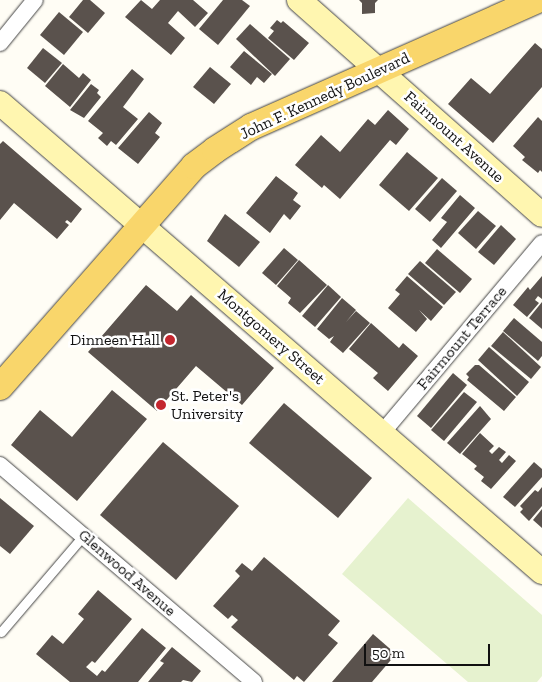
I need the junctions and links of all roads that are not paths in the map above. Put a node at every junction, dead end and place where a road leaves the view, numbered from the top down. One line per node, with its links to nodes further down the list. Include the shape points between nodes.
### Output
1 (35, 0): 4 (street)
2 (299, 0): 5 (main road, Fairmount Avenue)
3 (537, 0): 5 (main road, John F. Kennedy Boulevard)
4 (0, 43)
5 (380, 71): 7 (main road, Fairmount Avenue); 8 (main road, John F. Kennedy Boulevard, via 251,127 215,150 194,166)
6 (0, 103): 8 (main road, Montgomery Street)
7 (541, 212)
8 (142, 225): 10 (main road, John F. Kennedy Boulevard); 11 (main road, Montgomery Street)
9 (542, 243): 11 (street, Fairmount Terrace)
10 (0, 387)
11 (382, 433): 14 (main road, Montgomery Street)
12 (0, 465): 13 (street, Glenwood Avenue)
13 (83, 536): 15 (lane); 16 (street, Glenwood Avenue)
14 (542, 572)
15 (1, 632)
16 (254, 682)

